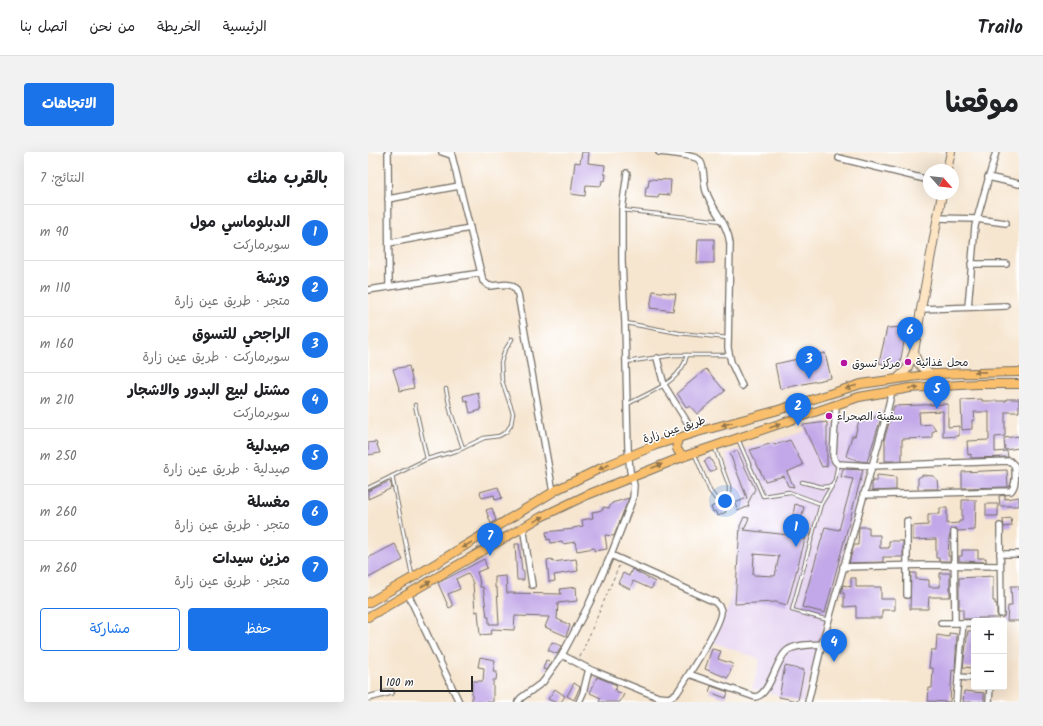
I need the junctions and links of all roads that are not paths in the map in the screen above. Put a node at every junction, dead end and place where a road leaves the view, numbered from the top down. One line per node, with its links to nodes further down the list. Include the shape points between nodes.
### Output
1 (388, 152): 14 (street)
2 (442, 152): 6 (street)
3 (658, 152): 19 (street, via 694,157 700,161 711,204)
4 (951, 152): 8 (main road)
5 (996, 152): 10 (street)
6 (451, 153): 13 (street)
7 (839, 158): 11 (street)
8 (948, 164)
9 (627, 173): 16 (street)
10 (988, 177): 12 (street); 18 (street)
11 (923, 179)
12 (1019, 184)
13 (459, 186): 14 (street); 21 (street)
14 (388, 199): 22 (street)
15 (941, 200): 17 (main road)
16 (622, 210): 19 (lane); 31 (street)
17 (938, 218): 18 (street); 30 (main road)
18 (976, 218): 20 (street); 23 (street)
19 (722, 221): 32 (street, via 730,244)
20 (1006, 223)
21 (470, 228): 22 (street); 25 (street)
22 (388, 243): 26 (street)
23 (971, 264): 24 (street); 29 (street)
24 (1006, 264)
25 (481, 273): 26 (street); 66 (street, via 487,285 511,284 517,290)
26 (389, 287): 27 (street)
27 (368, 290)
28 (1006, 306): 29 (street)
29 (968, 307): 30 (street)
30 (921, 309): 34 (main road)
31 (625, 323): 32 (lane, via 679,333); 38 (street)
32 (728, 338): 36 (street)
33 (512, 339): 54 (lane, via 504,352 500,369 513,413 511,425 499,436 479,439)
34 (914, 352): 40 (main road, via 920,366); 41 (main road, via 907,369)
35 (688, 355): 36 (lane); 37 (lane); 43 (lane, via 680,373)
36 (729, 355): 44 (street)
37 (657, 358): 38 (lane); 43 (street)
38 (626, 362): 47 (street)
39 (1019, 372): 40 (main road, طريق عين زارة, one-way to 40)
40 (933, 374): 41 (main road, طريق عين زارة)
41 (898, 378): 50 (main road, طريق عين زارة, one-way to 50, via 861,384)
42 (1019, 384): 46 (main road, one-way to 42, via 977,384)
43 (664, 385): 47 (lane); 50 (street)
44 (742, 386)
45 (446, 389): 54 (lane)
46 (892, 391): 49 (main road); 60 (street)
47 (627, 404): 56 (street)
48 (415, 405): 58 (lane)
49 (836, 406): 52 (main road, one-way to 49); 59 (street, via 833,456)
50 (694, 434): 51 (main road, طريق عين زارة)
51 (679, 438): 56 (main road, طريق عين زارة); 57 (main road, via 677,449)
52 (738, 438): 53 (main road); 68 (lane, via 763,496 789,492)
53 (714, 446): 55 (main road); 55 (lane, via 729,486 729,494 724,499 716,499 711,493)
54 (463, 448): 58 (lane)
55 (694, 453): 57 (main road)
56 (628, 456): 62 (street); 66 (main road, طريق عين زارة, one-way to 66)
57 (685, 456): 62 (main road, one-way to 57)
58 (427, 459): 61 (lane)
59 (838, 464): 60 (street); 64 (lane)
60 (872, 466): 67 (street); 67 (street, via 1010,461 1015,466 1015,482 1011,491)
61 (392, 476): 65 (lane); 80 (lane)
62 (631, 476): 70 (main road, one-way to 62); 75 (street, via 633,498)
63 (802, 482): 64 (lane, via 822,487)
64 (832, 486): 68 (lane)
65 (368, 488)
66 (553, 492): 80 (main road, طريق عين زارة, one-way to 80)
67 (863, 495): 79 (street)
68 (820, 504): 87 (lane, via 792,610)
69 (907, 521): 76 (street)
70 (524, 526): 81 (street); 82 (main road, one-way to 70)
71 (1000, 526): 73 (street)
72 (954, 532): 77 (street)
73 (1000, 554): 74 (street); 78 (street)
74 (1019, 554)
75 (611, 555): 93 (street); 95 (street, via 715,602 720,607 720,617 713,634)
76 (907, 566): 77 (street); 79 (street); 83 (street)
77 (954, 566): 78 (street); 89 (street)
78 (1000, 566): 85 (street)
79 (843, 567): 87 (street)
80 (412, 578): 84 (main road, طريق عين زارة)
81 (532, 585)
82 (408, 594): 86 (main road); 102 (street)
83 (907, 595)
84 (368, 603)
85 (1001, 614)
86 (368, 617)
87 (829, 620): 92 (street)
88 (941, 623): 89 (street)
89 (955, 623): 90 (street)
90 (963, 623): 91 (street); 96 (street)
91 (971, 623)
92 (822, 644): 95 (street, via 789,650 764,692 758,697); 105 (street)
93 (562, 655): 94 (street); 103 (street, via 543,682)
94 (589, 669): 101 (street); 104 (street)
95 (689, 674): 101 (street, via 674,696)
96 (958, 677): 97 (street); 106 (street)
97 (971, 678)
98 (990, 690): 107 (street)
99 (391, 692): 100 (street)
100 (368, 698)
101 (657, 700)
102 (459, 702)
103 (518, 702)
104 (579, 702)
105 (808, 702)
106 (956, 702)
107 (989, 702)

